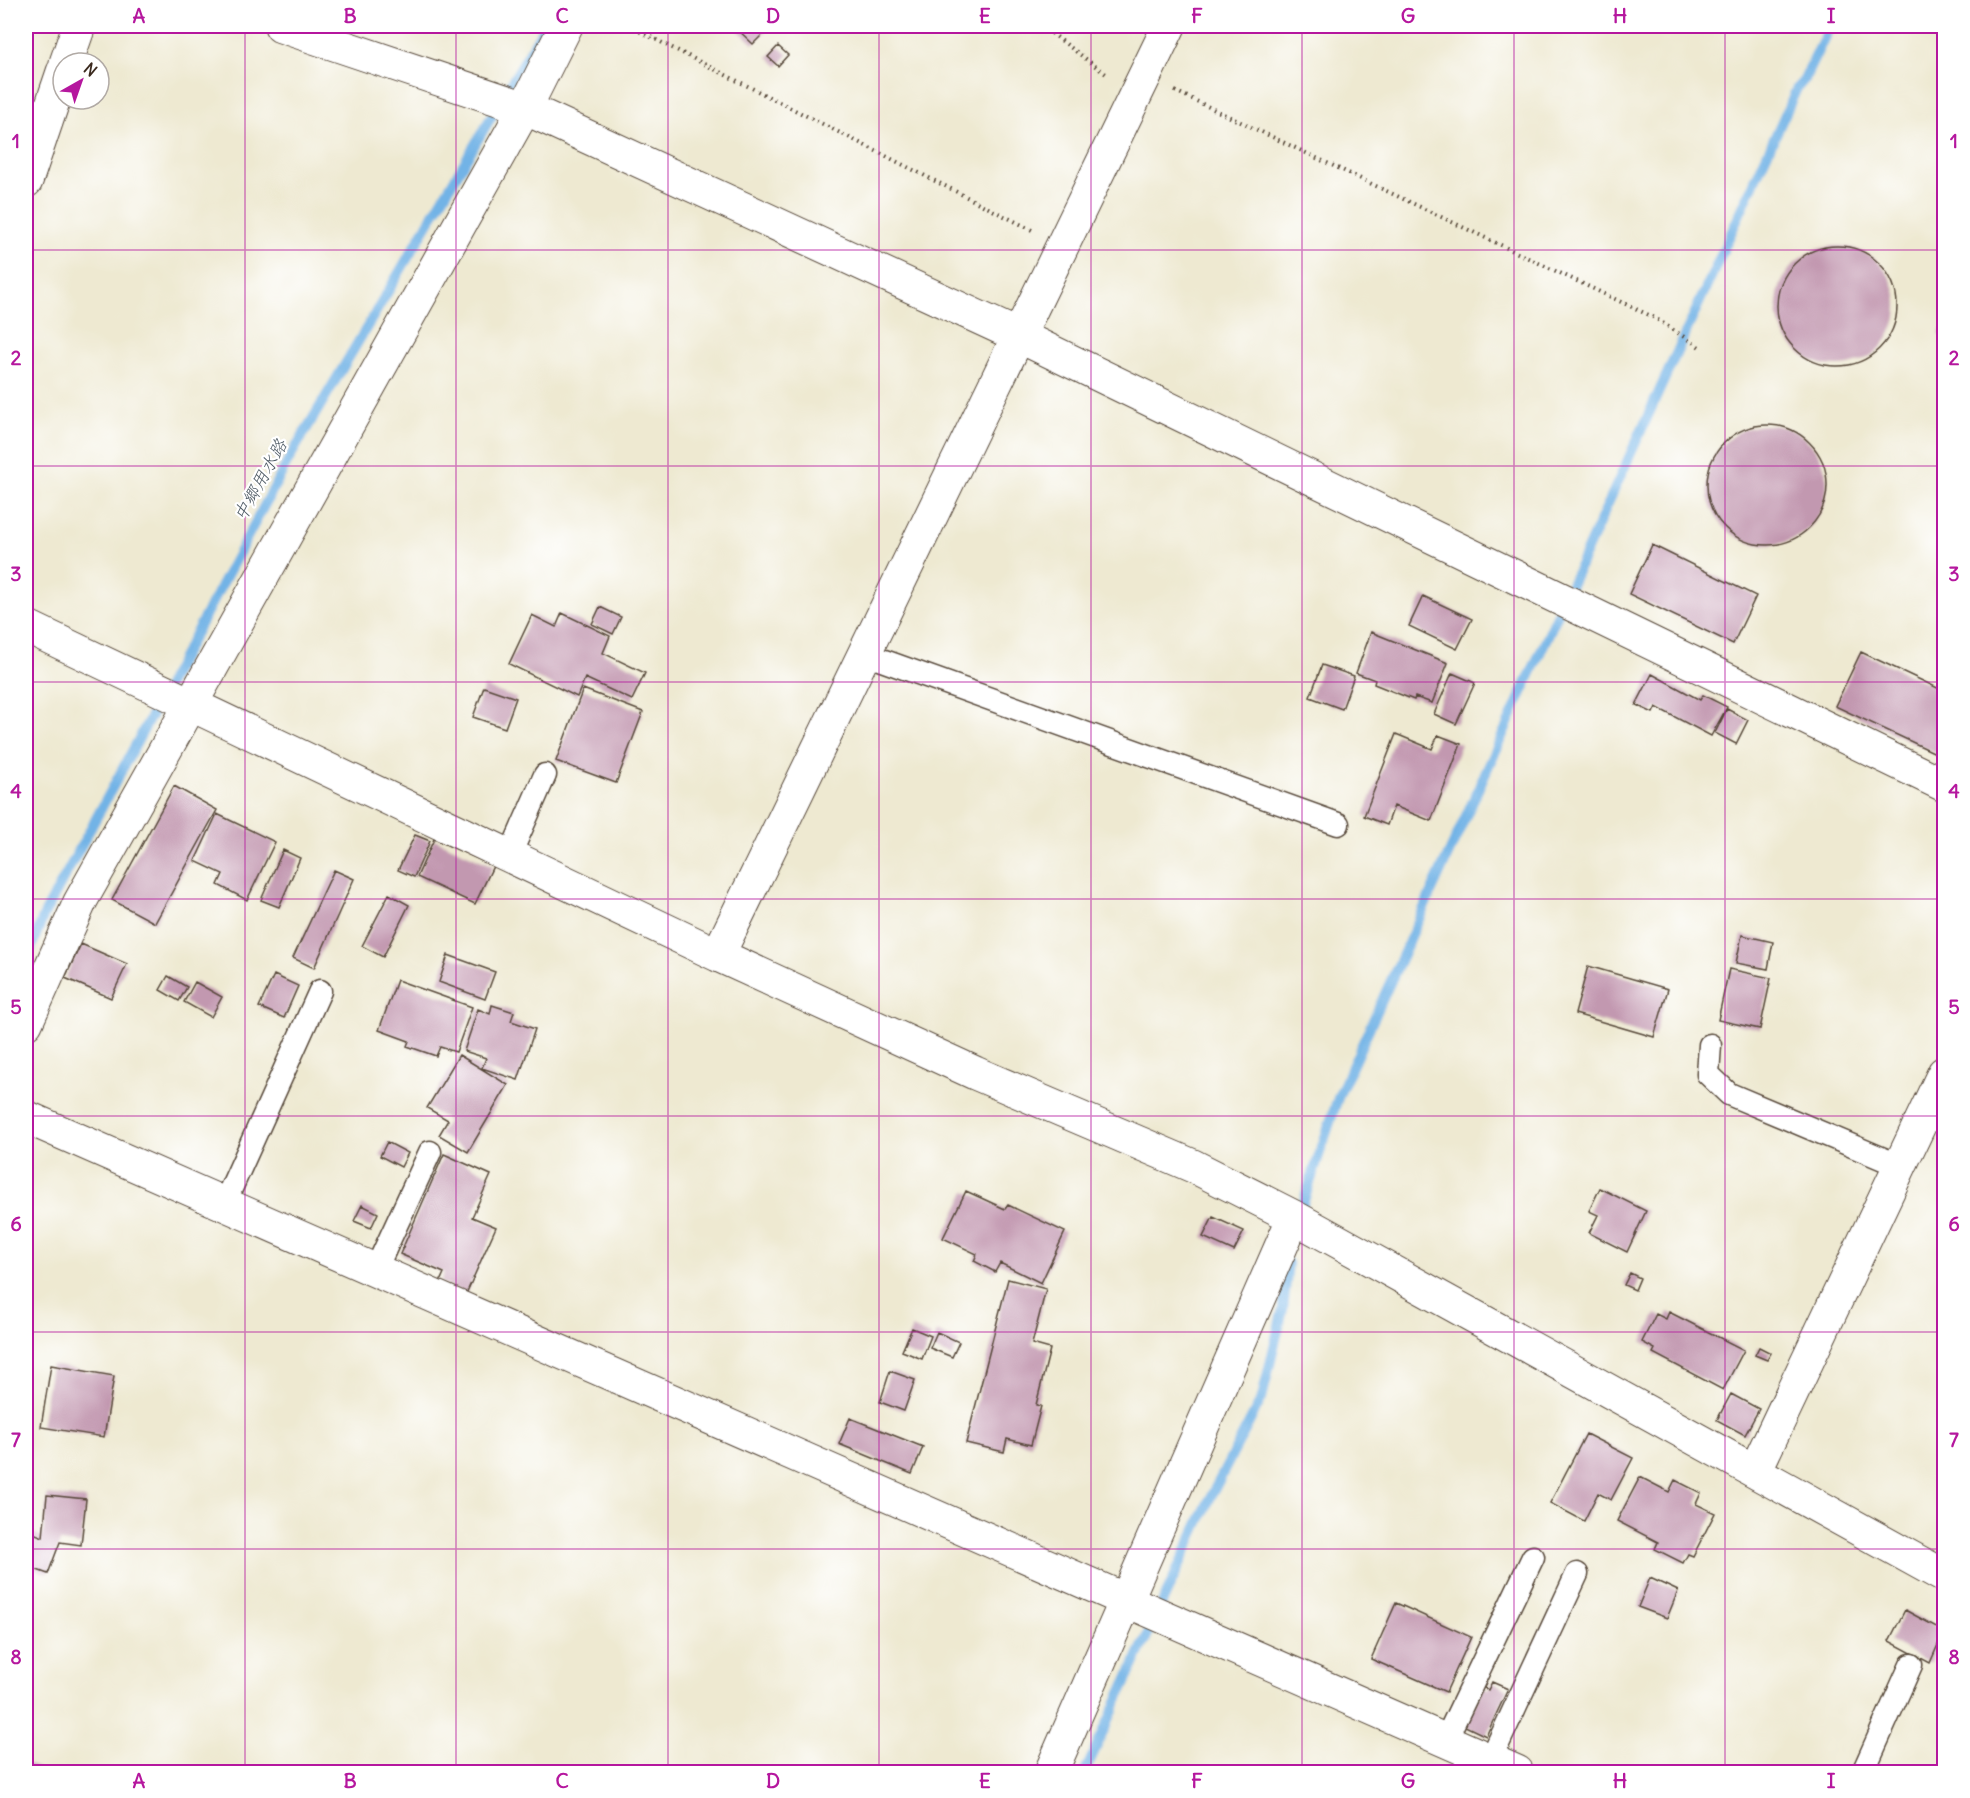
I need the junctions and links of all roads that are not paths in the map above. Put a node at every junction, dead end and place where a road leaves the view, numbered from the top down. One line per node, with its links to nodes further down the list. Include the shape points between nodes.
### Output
1 (79, 26): 5 (street)
2 (281, 26): 7 (street)
3 (566, 26): 7 (street)
4 (1169, 26): 9 (street)
5 (70, 51)
6 (51, 107): 8 (street)
7 (525, 108): 9 (street); 12 (street)
8 (26, 181)
9 (1018, 336): 11 (street); 14 (street)
10 (26, 626): 12 (street)
11 (865, 654): 15 (lane); 17 (street)
12 (189, 705): 16 (street); 19 (street, via 80,902)
13 (545, 775): 16 (lane)
14 (1944, 785)
15 (1338, 824)
16 (509, 857): 17 (street)
17 (718, 955): 26 (street, via 975,1073 1193,1166)
18 (320, 991): 25 (lane)
19 (26, 1023)
20 (1710, 1045): 24 (lane, via 1708,1074 1729,1094)
21 (1944, 1073): 24 (street)
22 (26, 1117): 25 (street)
23 (430, 1152): 27 (lane)
24 (1900, 1166): 28 (street)
25 (224, 1204): 27 (street)
26 (1294, 1217): 28 (street); 32 (street)
27 (375, 1271): 32 (street)
28 (1755, 1471): 31 (street)
29 (1533, 1557): 34 (lane)
30 (1577, 1574): 35 (lane)
31 (1944, 1576)
32 (1128, 1602): 34 (street); 36 (street)
33 (1911, 1665): 37 (lane)
34 (1445, 1741): 35 (street)
35 (1503, 1767)
36 (1051, 1773)
37 (1863, 1773)

